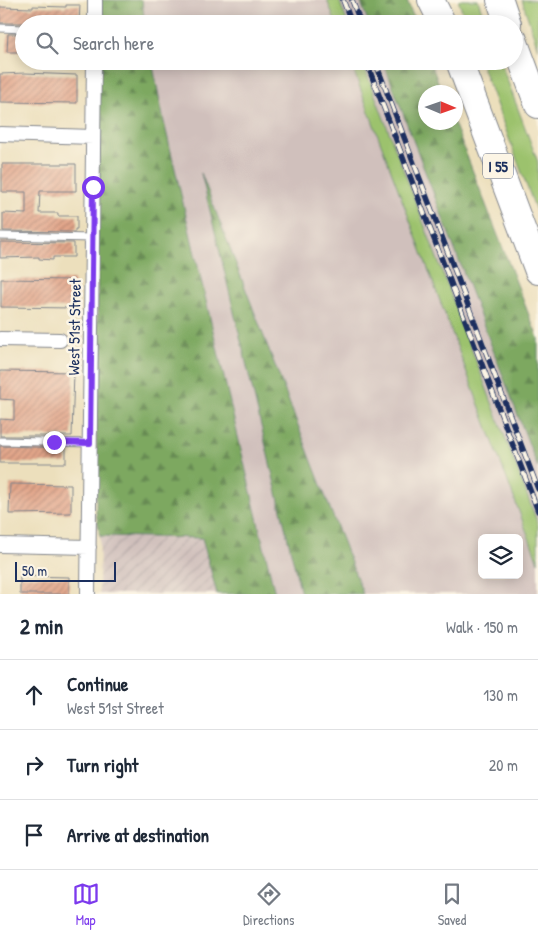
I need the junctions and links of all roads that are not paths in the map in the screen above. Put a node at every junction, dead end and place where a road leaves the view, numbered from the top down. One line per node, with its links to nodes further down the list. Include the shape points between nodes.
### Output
1 (95, 0): 5 (street)
2 (431, 0): 6 (highway)
3 (438, 0): 7 (highway)
4 (500, 0): 8 (highway)
5 (95, 15)
6 (439, 15)
7 (442, 15)
8 (505, 15)
9 (0, 28): 10 (lane)
10 (15, 28)
11 (523, 64): 14 (highway)
12 (94, 70): 16 (street, West 51st Street)
13 (462, 70): 19 (highway, I 55)
14 (538, 105)
15 (0, 134): 16 (street)
16 (93, 137): 18 (street, West 51st Street)
17 (0, 236): 18 (lane)
18 (92, 238): 23 (street, West 51st Street)
19 (538, 271)
20 (0, 339): 21 (street)
21 (60, 340)
22 (0, 441): 23 (lane)
23 (90, 443): 25 (street, West 51st Street)
24 (0, 545): 25 (street)
25 (89, 547): 26 (street, West 51st Street)
26 (88, 594)

